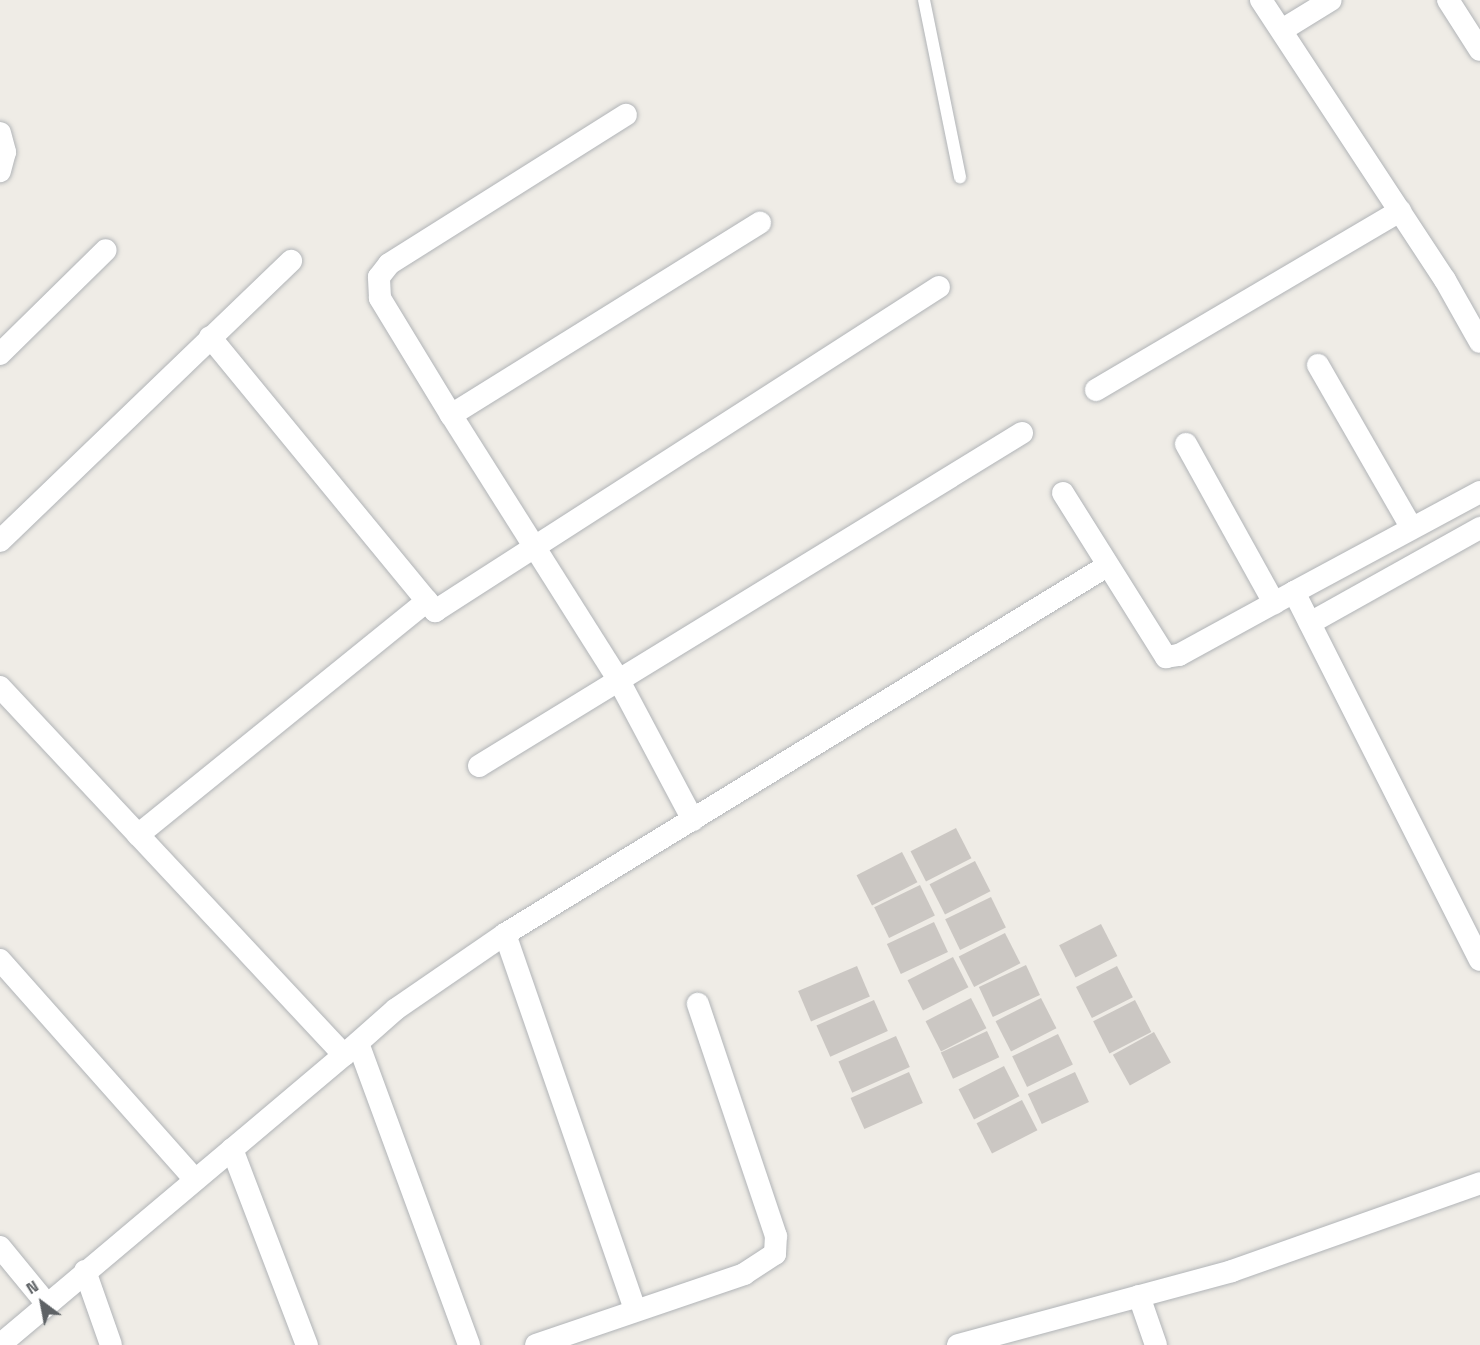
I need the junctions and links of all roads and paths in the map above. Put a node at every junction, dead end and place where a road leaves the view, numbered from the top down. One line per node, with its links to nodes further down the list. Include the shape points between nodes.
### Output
1 (924, 0): 10 (lane)
2 (1261, 0): 5 (street)
3 (1331, 0): 5 (street)
4 (1448, 0): 6 (street)
5 (1282, 30): 11 (street)
6 (1480, 50)
7 (626, 115): 21 (street, via 389,264 379,276 380,298)
8 (0, 134): 9 (street, via 5,152)
9 (0, 171)
10 (960, 177)
11 (1400, 211): 17 (street); 20 (street)
12 (760, 223): 21 (street)
13 (106, 250): 18 (street)
14 (291, 261): 16 (street)
15 (939, 287): 29 (street)
16 (210, 337): 28 (street); 32 (street)
17 (1480, 342)
18 (0, 354)
19 (1318, 365): 26 (street)
20 (1096, 390)
21 (451, 415): 29 (street)
22 (1022, 433): 35 (street)
23 (1186, 444): 33 (street)
24 (1480, 492): 26 (street)
25 (1063, 493): 30 (street)
26 (1411, 527): 31 (street)
27 (1480, 528): 34 (street)
28 (0, 541)
29 (536, 546): 32 (street, via 435,611); 35 (street)
30 (1107, 566): 33 (street, via 1166,657 1179,655); 38 (street)
31 (1294, 592): 33 (street); 34 (street)
32 (428, 601): 39 (street)
33 (1274, 603)
34 (1310, 623): 42 (street)
35 (618, 679): 37 (street); 38 (street)
36 (0, 687): 39 (street)
37 (479, 766)
38 (693, 820): 40 (street)
39 (138, 835): 44 (street)
40 (505, 934): 44 (street, via 396,1009); 52 (street)
41 (0, 960): 46 (street)
42 (1480, 960)
43 (698, 1004): 52 (street, via 776,1236 775,1254 744,1275)
44 (351, 1049): 45 (street); 56 (street)
45 (232, 1149): 46 (street); 55 (street)
46 (195, 1180): 49 (street)
47 (1480, 1183): 50 (street, via 1232,1271)
48 (0, 1247): 51 (street)
49 (85, 1271): 51 (street); 54 (street)
50 (1139, 1296): 58 (street); 59 (street)
51 (46, 1303): 53 (street)
52 (635, 1310): 57 (street)
53 (0, 1345)
54 (111, 1345)
55 (307, 1345)
56 (469, 1345)
57 (536, 1345)
58 (961, 1345)
59 (1156, 1345)

